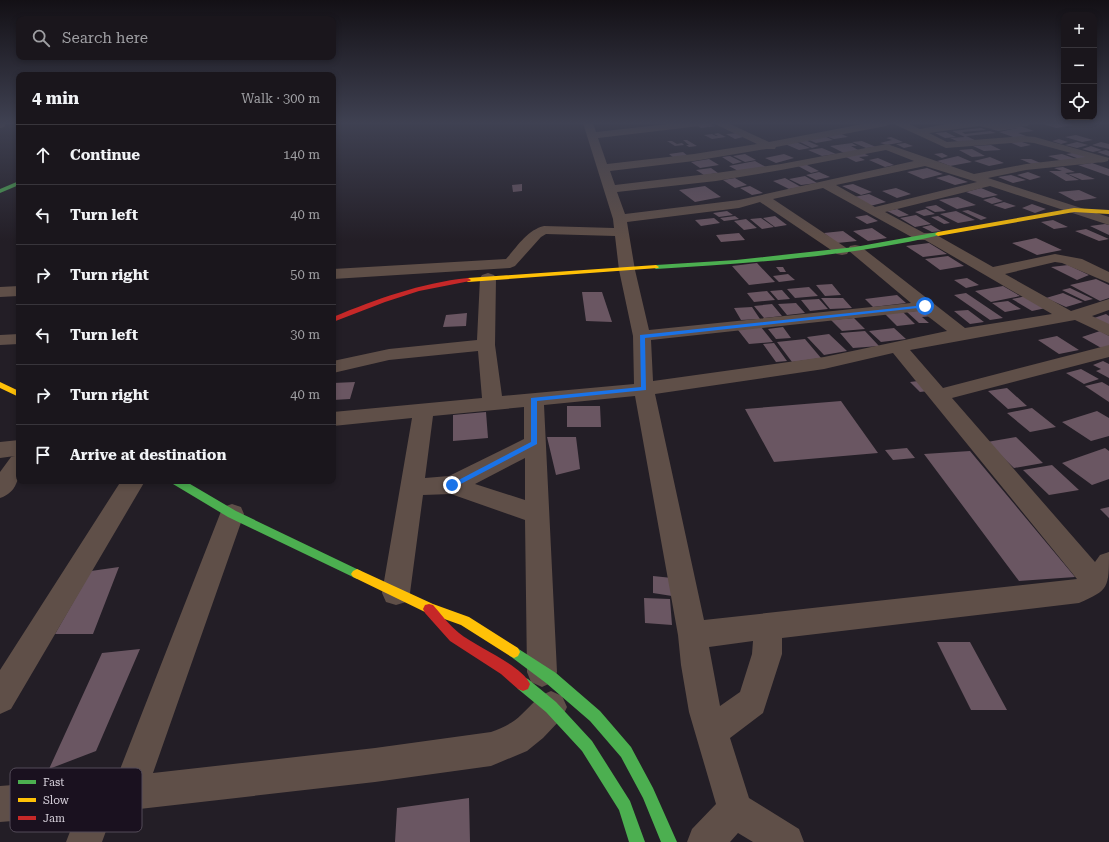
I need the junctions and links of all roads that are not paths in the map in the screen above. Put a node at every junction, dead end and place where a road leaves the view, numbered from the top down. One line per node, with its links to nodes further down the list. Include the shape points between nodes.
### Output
1 (601, 162): 9 (street)
2 (654, 162): 9 (street)
3 (678, 162): 12 (street)
4 (802, 162): 10 (street)
5 (813, 162): 13 (street)
6 (925, 162): 13 (street)
7 (926, 162): 11 (street)
8 (1087, 162): 11 (street, via 1026,167)
9 (603, 168): 18 (street)
10 (716, 177): 12 (street); 17 (street)
11 (972, 178): 14 (street)
12 (703, 179): 18 (street)
13 (848, 179): 16 (street)
14 (990, 183): 22 (street); 23 (street)
15 (16, 184): 19 (street)
16 (824, 184): 21 (street); 23 (street)
17 (729, 185)
18 (610, 189): 26 (street)
19 (0, 191)
20 (741, 193): 21 (street)
21 (758, 200): 26 (street); 28 (street)
22 (1074, 210): 24 (street); 25 (street); 27 (street)
23 (873, 211): 27 (street)
24 (1109, 212)
25 (1109, 221)
26 (621, 226): 29 (street); 32 (street, via 544,230 536,234 510,263)
27 (925, 237): 28 (street); 30 (street)
28 (848, 250): 29 (street); 37 (street)
29 (627, 270): 33 (street); 42 (street)
30 (991, 272): 31 (street, via 1064,258); 38 (street)
31 (1105, 273)
32 (336, 274)
33 (488, 278): 39 (street, via 452,281 407,292); 45 (street)
34 (16, 291): 35 (street)
35 (0, 292)
36 (1109, 304): 38 (street)
37 (925, 306): 41 (street); 42 (street)
38 (1072, 315): 40 (street); 41 (street)
39 (336, 319)
40 (1109, 331)
41 (961, 334): 46 (street)
42 (642, 336): 50 (street)
43 (16, 339): 44 (street)
44 (0, 340)
45 (486, 345): 48 (street, via 413,351); 54 (street)
46 (898, 347): 50 (street, via 824,363); 52 (street)
47 (1109, 351): 52 (street)
48 (336, 365)
49 (0, 385): 51 (street)
50 (644, 389): 53 (street); 72 (street)
51 (16, 393)
52 (938, 395): 68 (street)
53 (534, 400): 54 (street); 57 (street)
54 (494, 404): 55 (street)
55 (424, 410): 56 (street); 64 (street)
56 (336, 419)
57 (535, 443): 63 (street); 67 (street)
58 (16, 448): 59 (street)
59 (0, 450)
60 (16, 468): 65 (street)
61 (131, 484): 74 (street)
62 (182, 484): 66 (street)
63 (452, 485): 64 (street); 67 (street)
64 (413, 487): 69 (street)
65 (0, 489)
66 (232, 514): 69 (street); 77 (street)
67 (537, 514): 73 (street)
68 (1102, 573): 71 (street, via 1079,591)
69 (396, 593): 70 (street)
70 (428, 608): 73 (street, via 465,621); 75 (street, via 454,637 506,670)
71 (768, 627): 72 (street); 76 (street, via 767,654 752,702)
72 (693, 635): 76 (street, via 696,665)
73 (542, 672): 85 (street, via 595,716 626,752 648,793)
74 (0, 698)
75 (551, 707): 78 (street, via 532,727 515,739 491,749); 84 (street, via 588,746 625,806)
76 (711, 732): 81 (street)
77 (126, 768)
78 (142, 792)
79 (10, 803): 80 (street)
80 (0, 804)
81 (735, 810): 86 (street); 87 (street)
82 (91, 832): 83 (street)
83 (84, 842)
84 (637, 842)
85 (669, 842)
86 (705, 842)
87 (786, 842)

